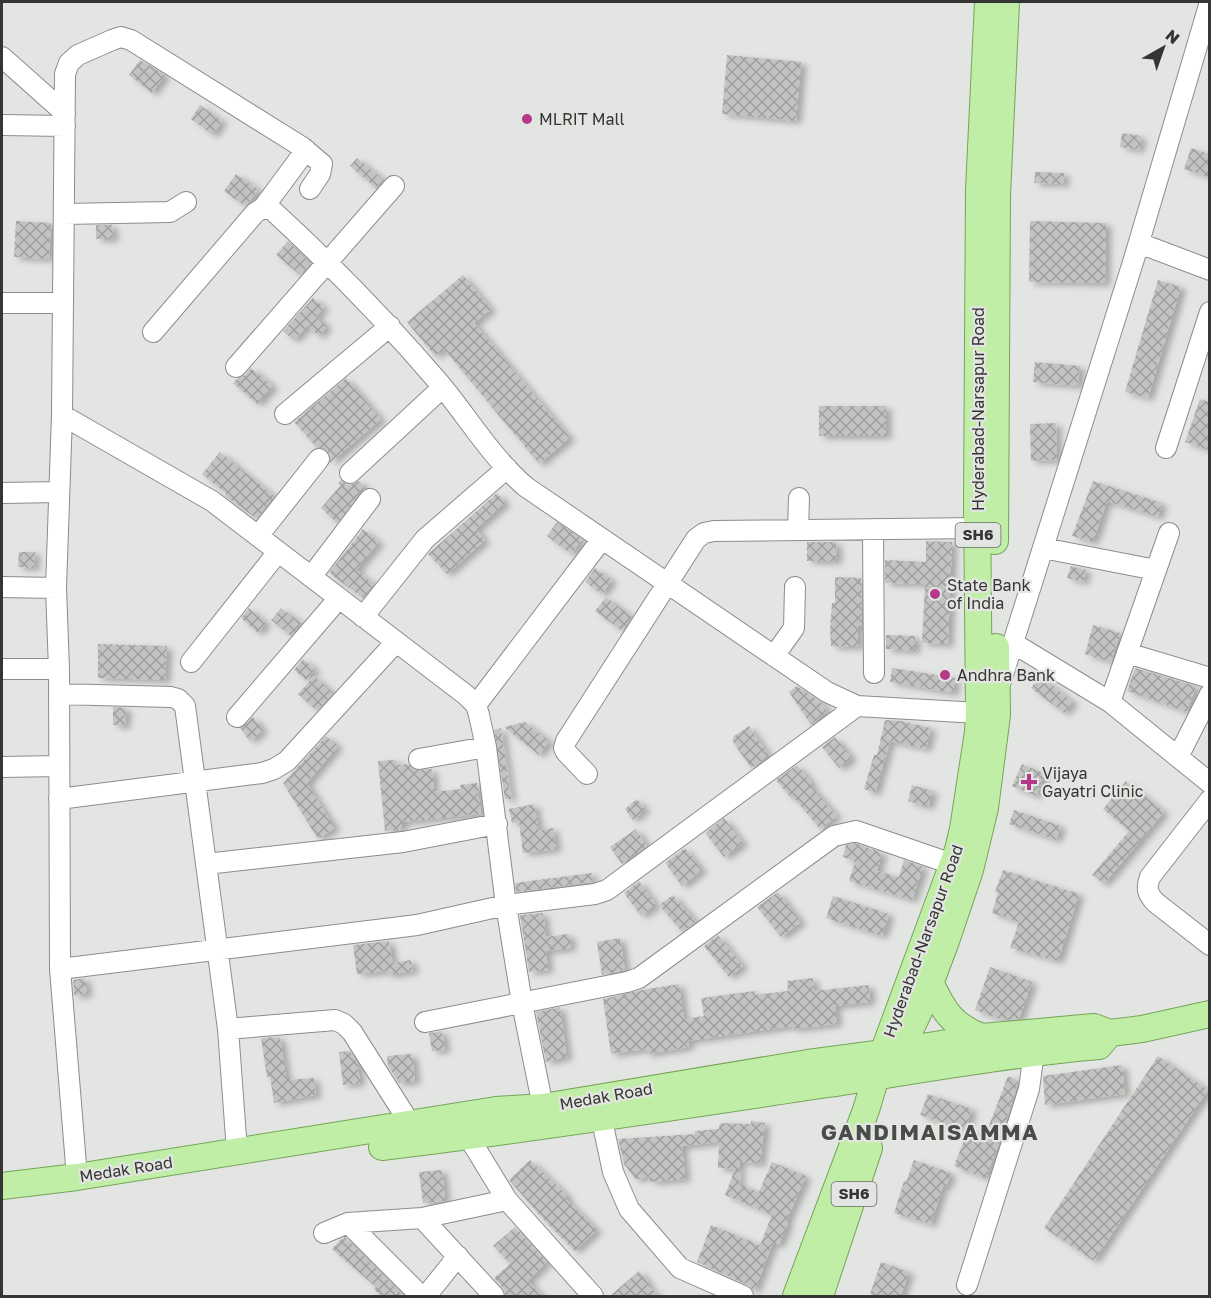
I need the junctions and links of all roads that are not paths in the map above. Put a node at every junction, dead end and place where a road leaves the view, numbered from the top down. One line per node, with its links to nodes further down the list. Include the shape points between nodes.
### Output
1 (988, 2): 33 (main road, Hyderabad-Narsapur Road / SH6, via 979,190)
2 (1006, 2): 58 (main road, Hyderabad-Narsapur Road / SH6, via 997,190)
3 (1209, 2): 13 (street)
4 (2, 57): 5 (street)
5 (65, 119): 6 (street); 7 (street, via 65,74 69,63 122,37); 12 (street)
6 (2, 125)
7 (306, 150): 9 (street, via 322,164); 11 (street)
8 (394, 186): 14 (street)
9 (310, 189)
10 (186, 202): 12 (street, via 170,212)
11 (264, 208): 14 (street, via 272,210); 20 (street, via 255,213)
12 (64, 214): 17 (street)
13 (1139, 243): 15 (street); 39 (street)
14 (328, 263): 19 (street); 21 (street)
15 (1209, 270)
16 (2, 303): 17 (street)
17 (63, 303): 24 (street)
18 (1209, 312): 25 (street)
19 (390, 326): 22 (street); 23 (street)
20 (153, 332)
21 (236, 367)
22 (442, 388): 27 (street); 28 (street)
23 (285, 414)
24 (62, 415): 29 (street); 37 (street, via 200,493)
25 (1166, 448)
26 (319, 459): 37 (street)
27 (507, 468): 38 (street, via 526,488); 48 (street, via 425,539)
28 (350, 473)
29 (59, 492): 30 (street); 46 (street)
30 (2, 493)
31 (799, 498): 35 (street)
32 (370, 499): 42 (street)
33 (978, 528): 34 (street); 64 (main road, Hyderabad-Narsapur Road / SH6)
34 (873, 529): 35 (street); 56 (street)
35 (798, 530): 43 (street, via 704,533)
36 (1169, 533): 41 (street)
37 (258, 536): 40 (street)
38 (602, 539): 43 (street); 62 (street)
39 (1043, 548): 41 (street); 50 (street)
40 (278, 552): 42 (street); 53 (street)
41 (1156, 570): 51 (street)
42 (311, 577): 47 (street)
43 (668, 583): 52 (street); 71 (street, via 566,741 566,752)
44 (2, 587): 46 (street)
45 (795, 587): 52 (street, via 794,628)
46 (56, 588): 55 (street)
47 (339, 598): 48 (street); 65 (street)
48 (363, 616): 49 (street)
49 (396, 642): 62 (street); 72 (street, via 287,761 262,773)
50 (1013, 643): 58 (street, via 1003,677); 61 (street)
51 (1127, 653): 57 (street); 61 (street)
52 (774, 656): 63 (street, via 827,692)
53 (191, 662)
54 (2, 669): 55 (street)
55 (59, 669): 59 (street)
56 (874, 673)
57 (1209, 678)
58 (996, 684): 83 (main road, Hyderabad-Narsapur Road / SH6, via 997,715 985,808 970,870)
59 (59, 694): 69 (street); 72 (street, via 178,699 185,706)
60 (1209, 694): 67 (street)
61 (1110, 702): 67 (street)
62 (476, 705): 66 (street)
63 (857, 706): 64 (street); 79 (street, via 607,890)
64 (979, 713): 78 (main road, Hyderabad-Narsapur Road / SH6, via 963,829)
65 (237, 717)
66 (486, 747): 68 (street); 76 (street)
67 (1178, 757): 73 (street)
68 (419, 759)
69 (58, 766): 70 (street); 74 (street)
70 (2, 767)
71 (587, 774)
72 (194, 781): 74 (street); 77 (street)
73 (1209, 783)
74 (59, 799): 82 (street)
75 (1209, 800): 80 (street, via 1146,886 1155,902)
76 (497, 824): 77 (street, via 403,842); 79 (street)
77 (206, 864): 81 (street)
78 (952, 864): 84 (street, via 856,831 845,832 834,836 639,978); 91 (main road, Hyderabad-Narsapur Road / SH6)
79 (506, 905): 81 (street, via 417,925); 84 (street)
80 (1209, 945)
81 (217, 948): 82 (street); 87 (street)
82 (60, 969): 97 (street)
83 (930, 982): 89 (main road, via 948,1015 960,1027); 91 (main road, Hyderabad-Narsapur Road / SH6)
84 (522, 1003): 86 (street); 92 (street)
85 (1209, 1014): 88 (main road, Medak Road)
86 (425, 1022)
87 (228, 1029): 94 (street, via 335,1020 344,1024); 96 (street)
88 (1110, 1033): 89 (main road, Medak Road, via 1094,1027); 90 (main road, via 1099,1046)
89 (982, 1037): 91 (main road, Medak Road)
90 (1034, 1052): 91 (main road); 105 (street, via 1029,1089)
91 (887, 1064): 92 (main road, Medak Road, via 808,1063); 93 (main road); 111 (main road, SH6); 112 (main road, SH6, via 888,1091)
92 (543, 1107): 94 (main road, Medak Road, via 496,1110)
93 (601, 1116): 95 (main road); 110 (street, via 613,1173 629,1209 680,1268)
94 (428, 1129): 95 (main road); 96 (main road, Medak Road); 100 (main road, via 335,1152)
95 (468, 1137): 99 (street)
96 (237, 1151): 97 (main road, Medak Road)
97 (77, 1177): 98 (main road, Medak Road)
98 (2, 1186)
99 (507, 1200): 101 (street); 109 (street)
100 (2, 1202)
101 (422, 1218): 102 (street); 104 (street)
102 (348, 1223): 103 (street); 106 (street)
103 (324, 1233)
104 (458, 1256): 107 (street); 108 (street)
105 (967, 1285)
106 (421, 1296)
107 (426, 1296)
108 (494, 1296)
109 (593, 1296)
110 (743, 1296)
111 (796, 1296)
112 (820, 1296)

